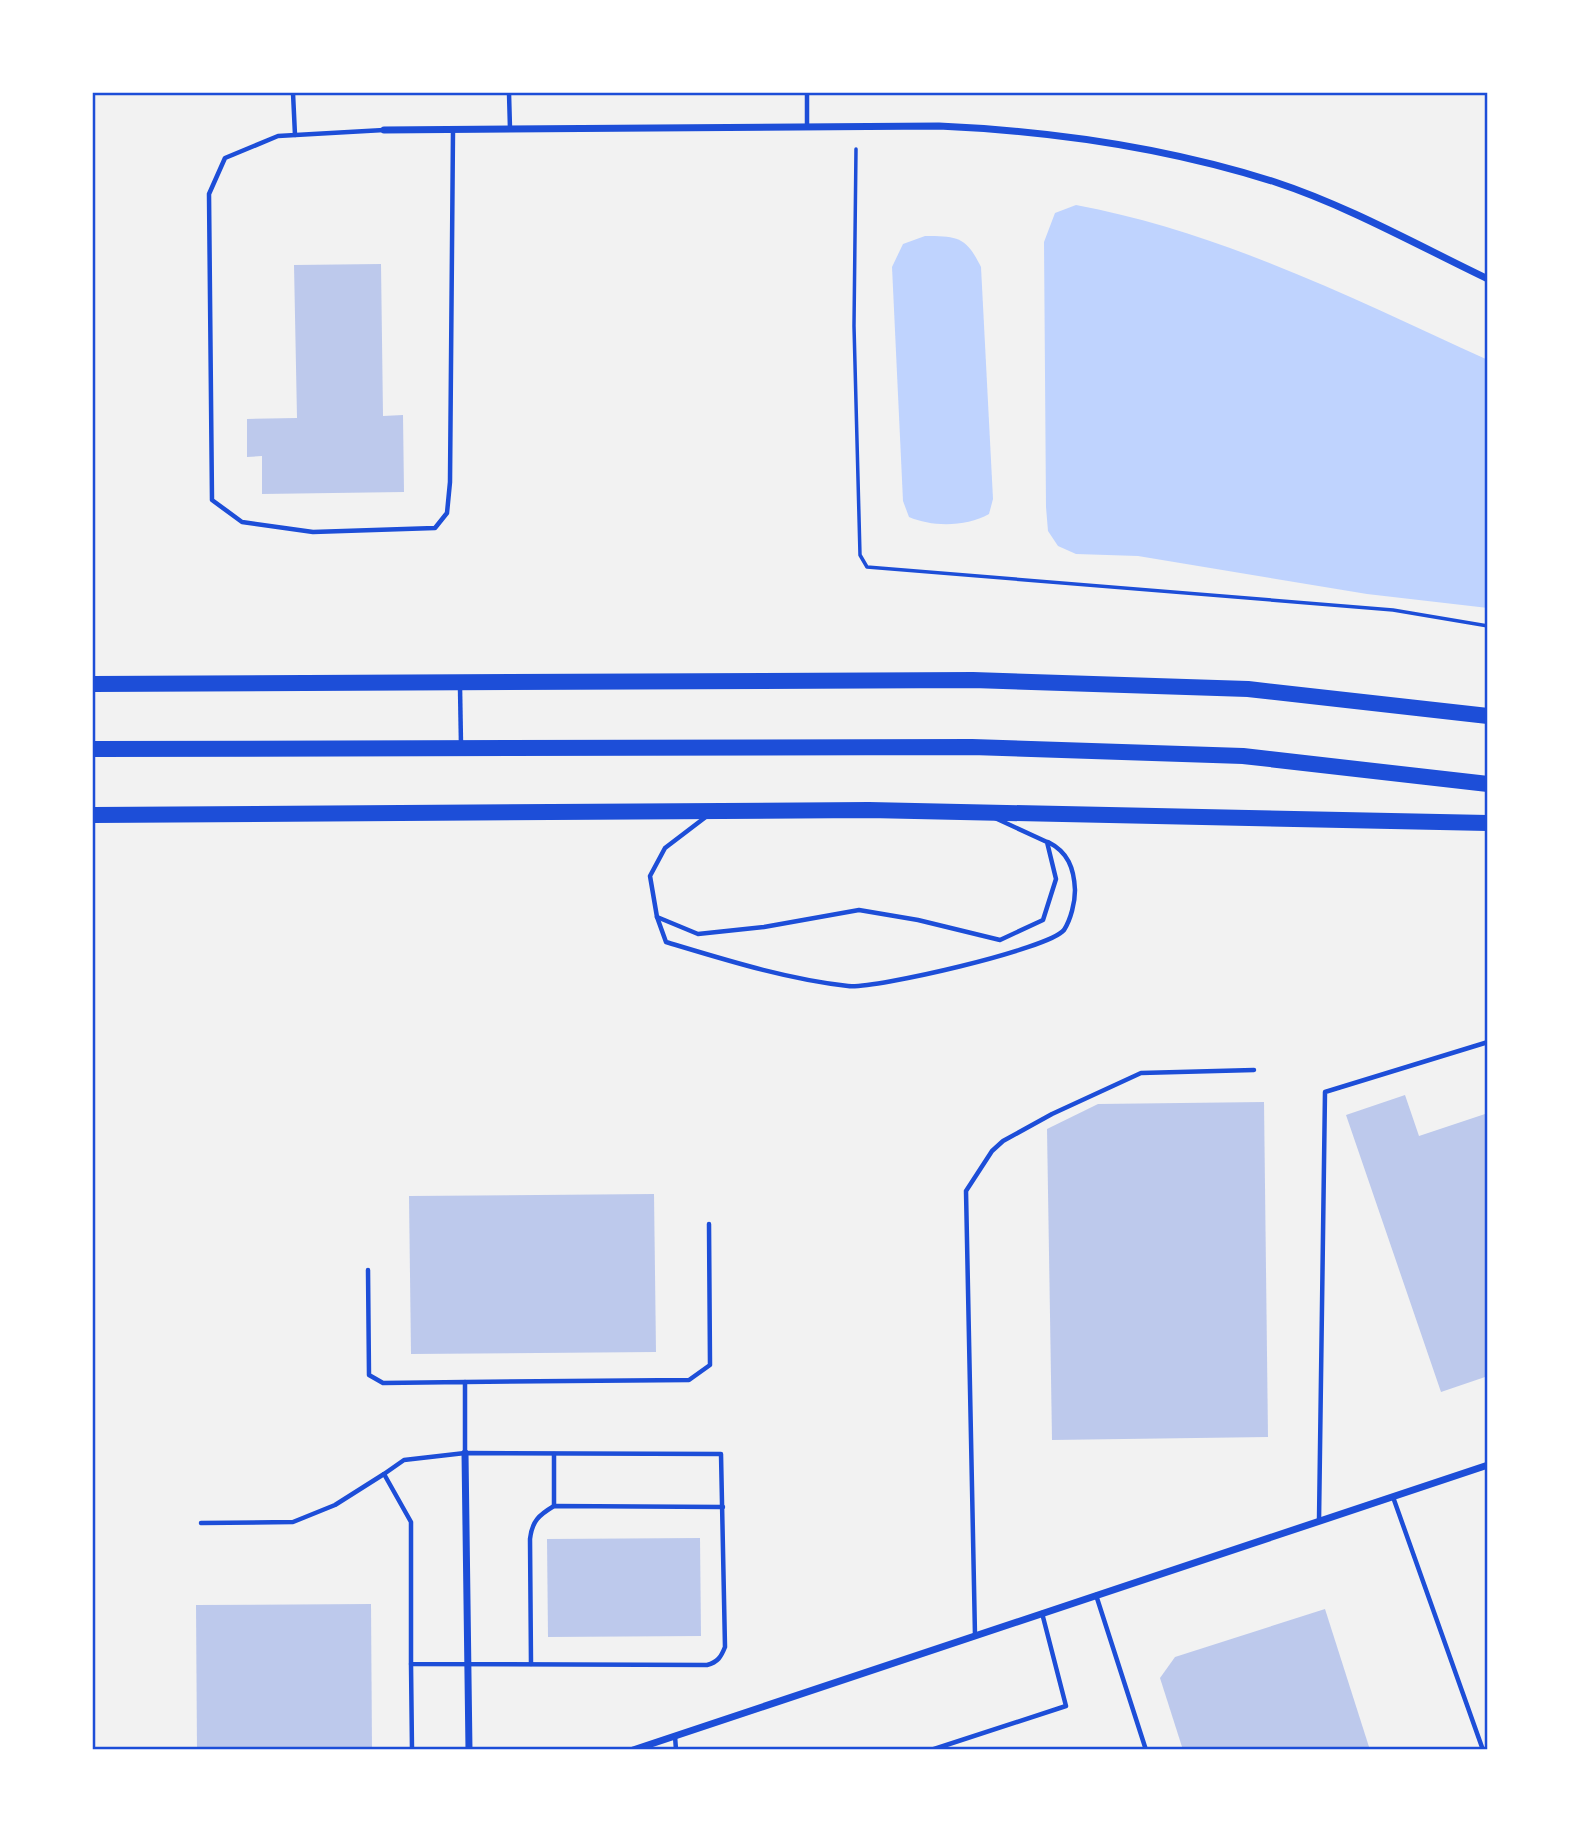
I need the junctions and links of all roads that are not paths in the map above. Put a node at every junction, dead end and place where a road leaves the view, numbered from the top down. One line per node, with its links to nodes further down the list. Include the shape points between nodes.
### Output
1 (293, 93): 8 (lane)
2 (509, 93): 6 (lane)
3 (807, 93): 4 (lane)
4 (807, 127): 6 (street); 9 (street, via 1027,130 1191,158 1277,183)
5 (453, 129): 6 (street); 7 (street); 8 (lane, via 447,513 435,528 313,533 242,522 212,500 208,194 225,158 278,136)
6 (510, 129)
7 (384, 130): 8 (lane)
8 (295, 135)
9 (1488, 279)
10 (460, 682): 11 (highway); 12 (highway, via 973,680 1234,688); 14 (lane)
11 (93, 684)
12 (1488, 716)
13 (93, 749): 14 (highway)
14 (461, 750): 15 (highway, via 972,747 1243,756)
15 (1488, 784)
16 (713, 811): 17 (highway); 18 (highway); 21 (lane, via 665,848 660,857 650,876)
17 (982, 812): 19 (highway); 20 (lane)
18 (93, 815)
19 (1488, 823)
20 (1047, 842): 21 (lane, via 1056,879 1043,920 1000,940 859,911 698,934); 21 (lane, via 1062,850 1074,873 1075,902 1063,931 1042,943 990,959 895,980 852,987 783,976 666,942)
21 (657, 917)
22 (1488, 1042): 34 (lane, via 1325,1093)
23 (1254, 1070): 38 (lane, via 1141,1073 1003,1141 966,1191)
24 (709, 1224): 26 (lane, via 710,1365 690,1380)
25 (368, 1270): 26 (lane, via 369,1375 383,1383)
26 (465, 1382): 27 (lane)
27 (465, 1453): 28 (lane); 30 (lane, via 404,1460); 40 (street)
28 (554, 1454): 32 (lane); 33 (lane, via 721,1454)
29 (1488, 1465): 31 (street)
30 (384, 1474): 35 (lane, via 335,1505 293,1522); 39 (lane, via 411,1522)
31 (1393, 1497): 34 (street); 49 (lane)
32 (554, 1506): 33 (lane); 41 (lane, via 532,1526)
33 (724, 1507): 41 (lane, via 725,1647 715,1663)
34 (1319, 1521): 36 (street)
35 (201, 1524)
36 (1096, 1594): 37 (street); 48 (lane)
37 (1042, 1613): 38 (street); 47 (lane, via 1066,1706)
38 (975, 1635): 42 (street)
39 (411, 1664): 40 (lane); 43 (lane)
40 (467, 1664): 41 (lane); 44 (street)
41 (531, 1664)
42 (675, 1736): 45 (street); 46 (lane)
43 (412, 1750)
44 (469, 1750)
45 (633, 1750)
46 (676, 1750)
47 (931, 1750)
48 (1146, 1750)
49 (1483, 1750)

